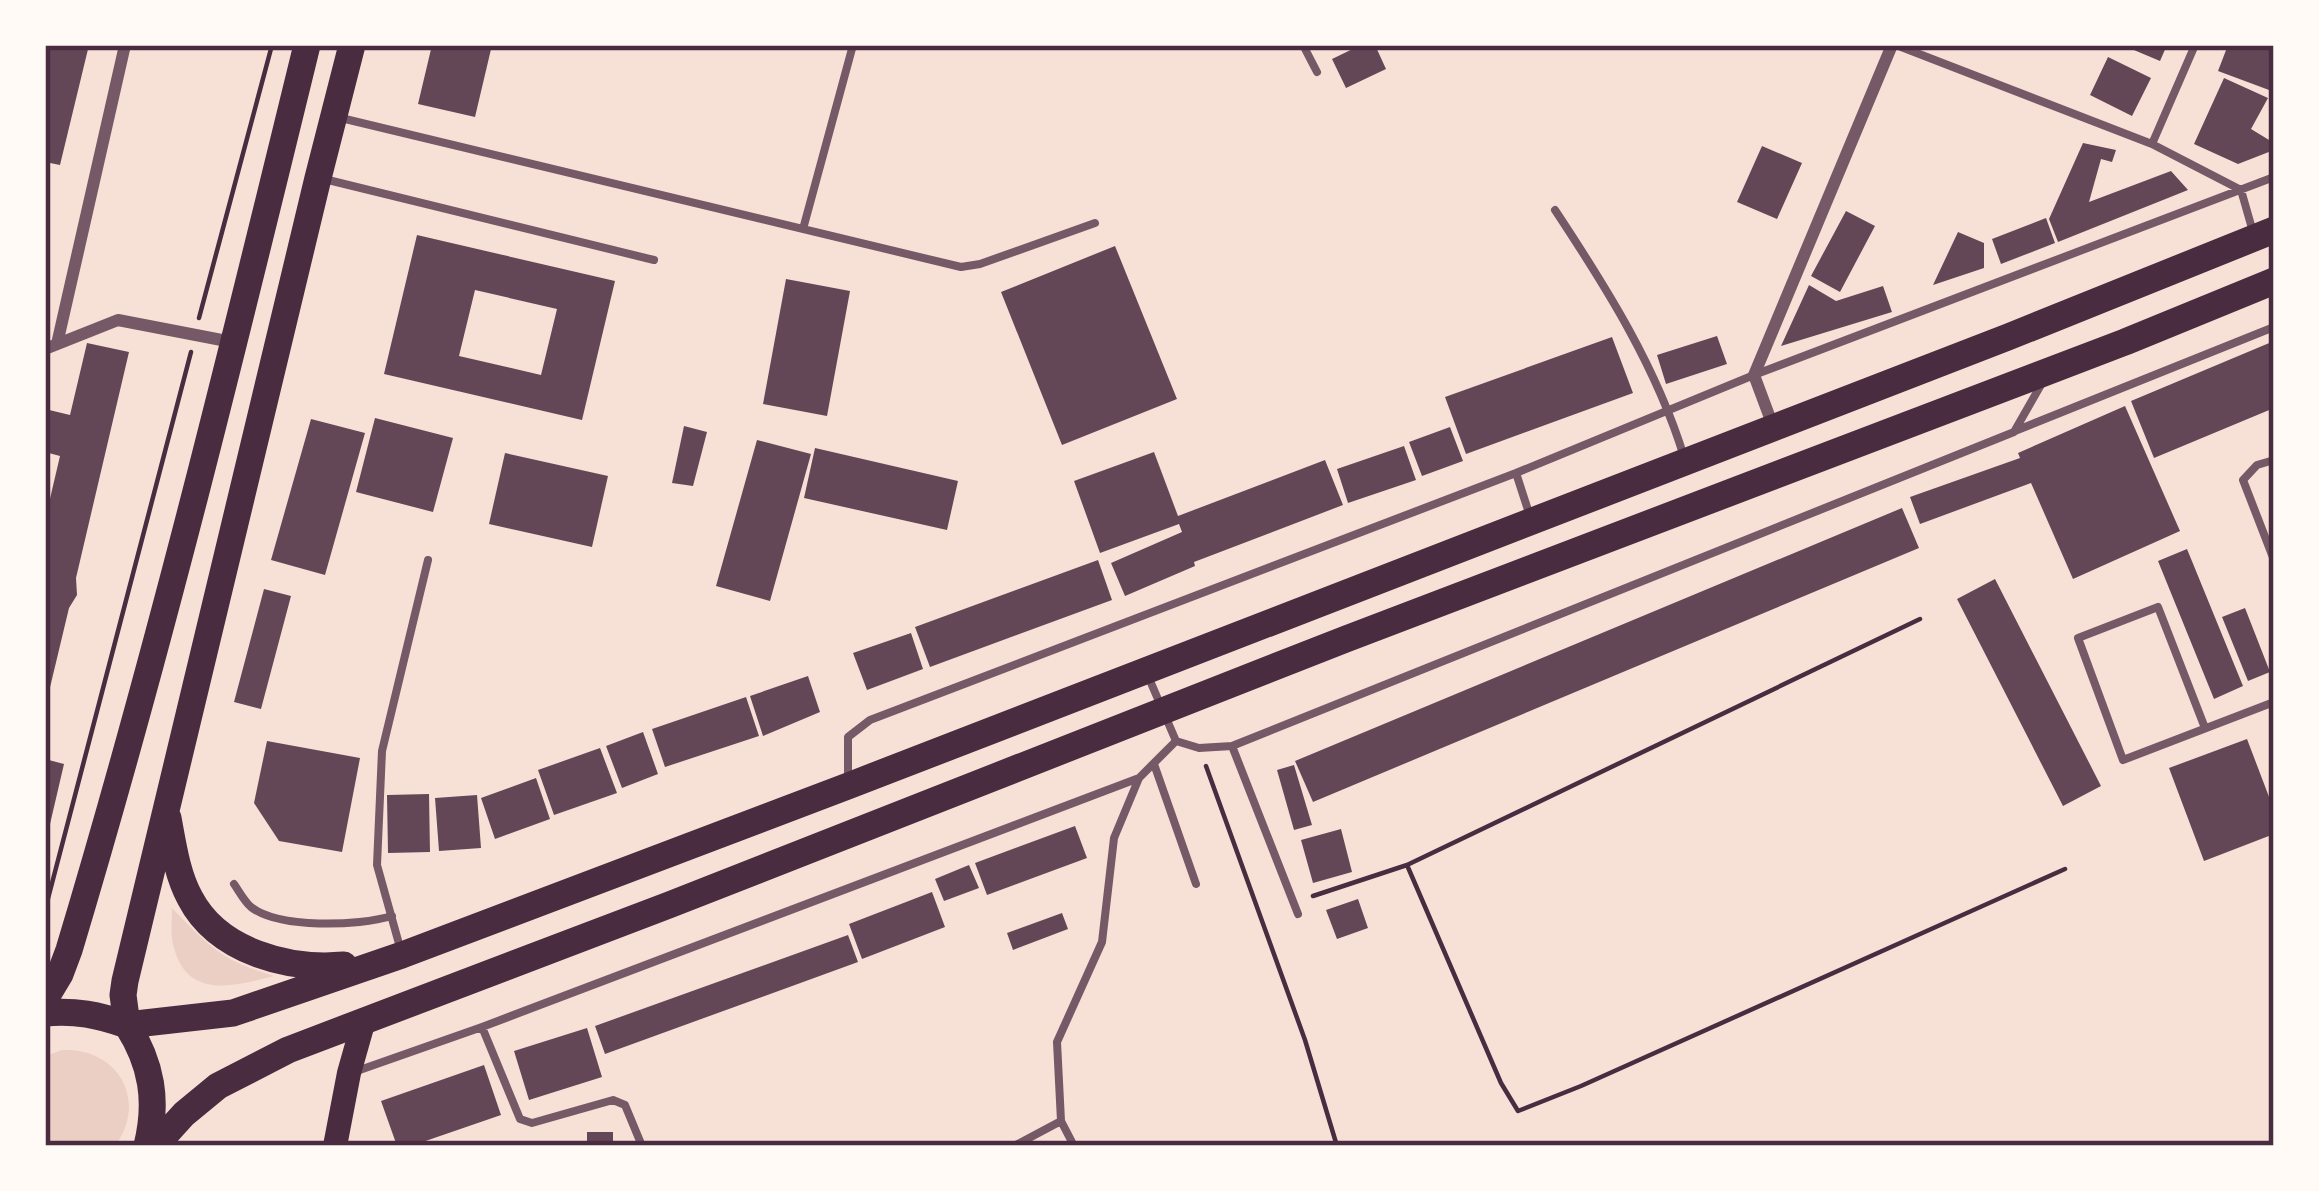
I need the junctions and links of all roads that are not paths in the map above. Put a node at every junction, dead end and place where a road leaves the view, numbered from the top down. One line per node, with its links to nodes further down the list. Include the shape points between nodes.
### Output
1 (125, 45): 22 (street)
2 (307, 45): 21 (main road)
3 (352, 45): 9 (main road)
4 (853, 45): 16 (lane)
5 (1303, 45): 8 (lane)
6 (1894, 45): 10 (lane); 24 (street)
7 (2195, 45): 10 (lane)
8 (1317, 72)
9 (334, 116): 12 (main road); 16 (lane)
10 (2152, 144): 13 (lane)
11 (2274, 177): 13 (lane)
12 (318, 178): 18 (lane); 43 (main road)
13 (2241, 190): 17 (lane); 24 (lane)
14 (1555, 210): 25 (lane)
15 (1095, 223): 16 (lane, via 961,267)
16 (803, 229)
17 (2265, 234): 26 (main road)
18 (654, 260)
19 (2274, 281): 23 (main road)
20 (2274, 327): 27 (lane)
21 (232, 342): 22 (street, via 118,320); 49 (main road, via 118,788 69,950)
22 (51, 347)
23 (2050, 370): 27 (lane); 36 (main road)
24 (1754, 374): 25 (lane); 26 (street)
25 (1670, 409): 28 (lane); 30 (lane)
26 (1773, 427): 28 (main road)
27 (2014, 432): 39 (lane)
28 (1685, 460): 31 (main road)
29 (2274, 460): 33 (lane, via 2243,480)
30 (1516, 473): 31 (lane); 42 (lane, via 870,720 848,736)
31 (1532, 520): 34 (main road)
32 (428, 560): 47 (lane, via 382,752 377,865)
33 (2274, 560)
34 (1145, 669): 36 (lane); 42 (main road)
35 (2274, 702): 37 (lane)
36 (1162, 712): 38 (lane); 51 (main road)
37 (2205, 728): 37 (lane, via 2158,607 2078,638 2123,760)
38 (1176, 741): 39 (lane); 40 (lane)
39 (1232, 746): 46 (lane)
40 (1154, 764): 41 (lane); 45 (lane)
41 (1139, 778): 53 (lane); 55 (lane, via 1114,838 1102,942 1057,1042)
42 (848, 786): 48 (main road)
43 (166, 807): 48 (main road, via 191,900 235,943 305,966); 52 (main road, via 125,982)
44 (234, 884): 47 (lane, via 248,904 284,920 368,923)
45 (1196, 884)
46 (1298, 914)
47 (392, 916): 48 (lane)
48 (402, 955): 52 (main road, via 233,1013)
49 (45, 999)
50 (45, 1013): 52 (main road, via 96,1014)
51 (364, 1020): 54 (main road); 56 (main road, via 218,1086)
52 (127, 1025): 56 (main road, via 153,1088)
53 (482, 1027): 54 (lane); 58 (lane, via 520,1119 532,1124 613,1100 626,1105)
54 (349, 1073): 57 (main road)
55 (1061, 1121): 59 (lane); 60 (lane)
56 (151, 1146)
57 (334, 1146)
58 (642, 1146)
59 (1014, 1146)
60 (1074, 1146)

